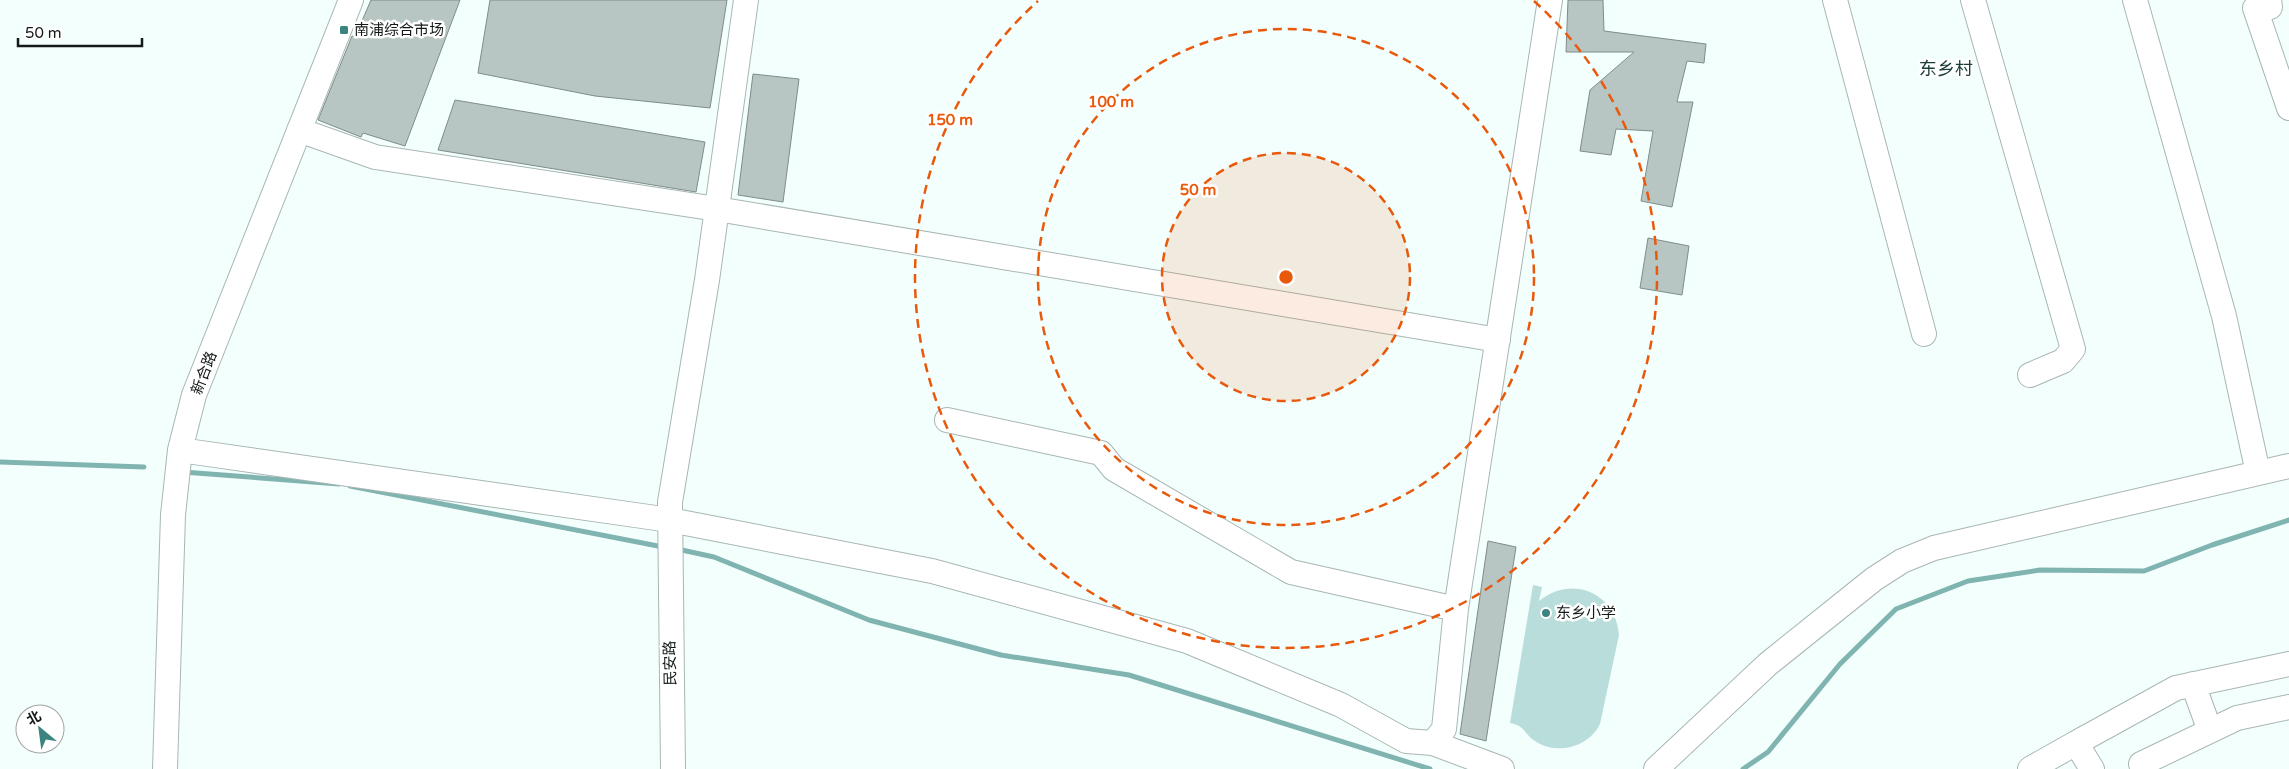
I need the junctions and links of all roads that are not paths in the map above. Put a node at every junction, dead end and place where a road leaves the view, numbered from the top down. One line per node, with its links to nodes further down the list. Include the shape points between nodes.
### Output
1 (351, 0): 9 (street, 新合路)
2 (746, 0): 10 (street, 民安路)
3 (1550, 0): 12 (street)
4 (1835, 0): 11 (street)
5 (1973, 0): 13 (street, via 2073,348 2063,361)
6 (2135, 0): 17 (street, via 2224,316)
7 (2269, 0): 8 (street, via 2270,7 2255,8)
8 (2289, 108)
9 (299, 130): 10 (street, via 375,157); 15 (street, 新合路, via 194,395)
10 (717, 209): 12 (street); 18 (street, 民安路, via 670,502)
11 (1924, 334)
12 (1498, 340): 19 (street)
13 (2030, 375)
14 (947, 420): 19 (street, via 1101,453 1114,469 1291,572)
15 (179, 464): 18 (street); 26 (street, 新合路, via 173,515)
16 (2289, 466): 17 (street)
17 (2258, 473): 29 (street, via 1934,548 1902,560 1768,664)
18 (670, 520): 24 (street, via 932,571 1187,640 1341,705 1406,741); 27 (street, 民安路)
19 (1456, 608): 24 (street, via 1444,729)
20 (2289, 664): 21 (street)
21 (2193, 684): 23 (street); 25 (street, via 2176,688)
22 (2289, 707): 23 (street, via 2237,718)
23 (2210, 731): 32 (street, via 2141,764)
24 (1433, 743): 28 (street)
25 (2076, 743): 30 (street); 31 (street)
26 (165, 769)
27 (672, 769)
28 (1502, 769)
29 (1656, 769)
30 (2030, 769)
31 (2092, 769)
32 (2143, 769)

